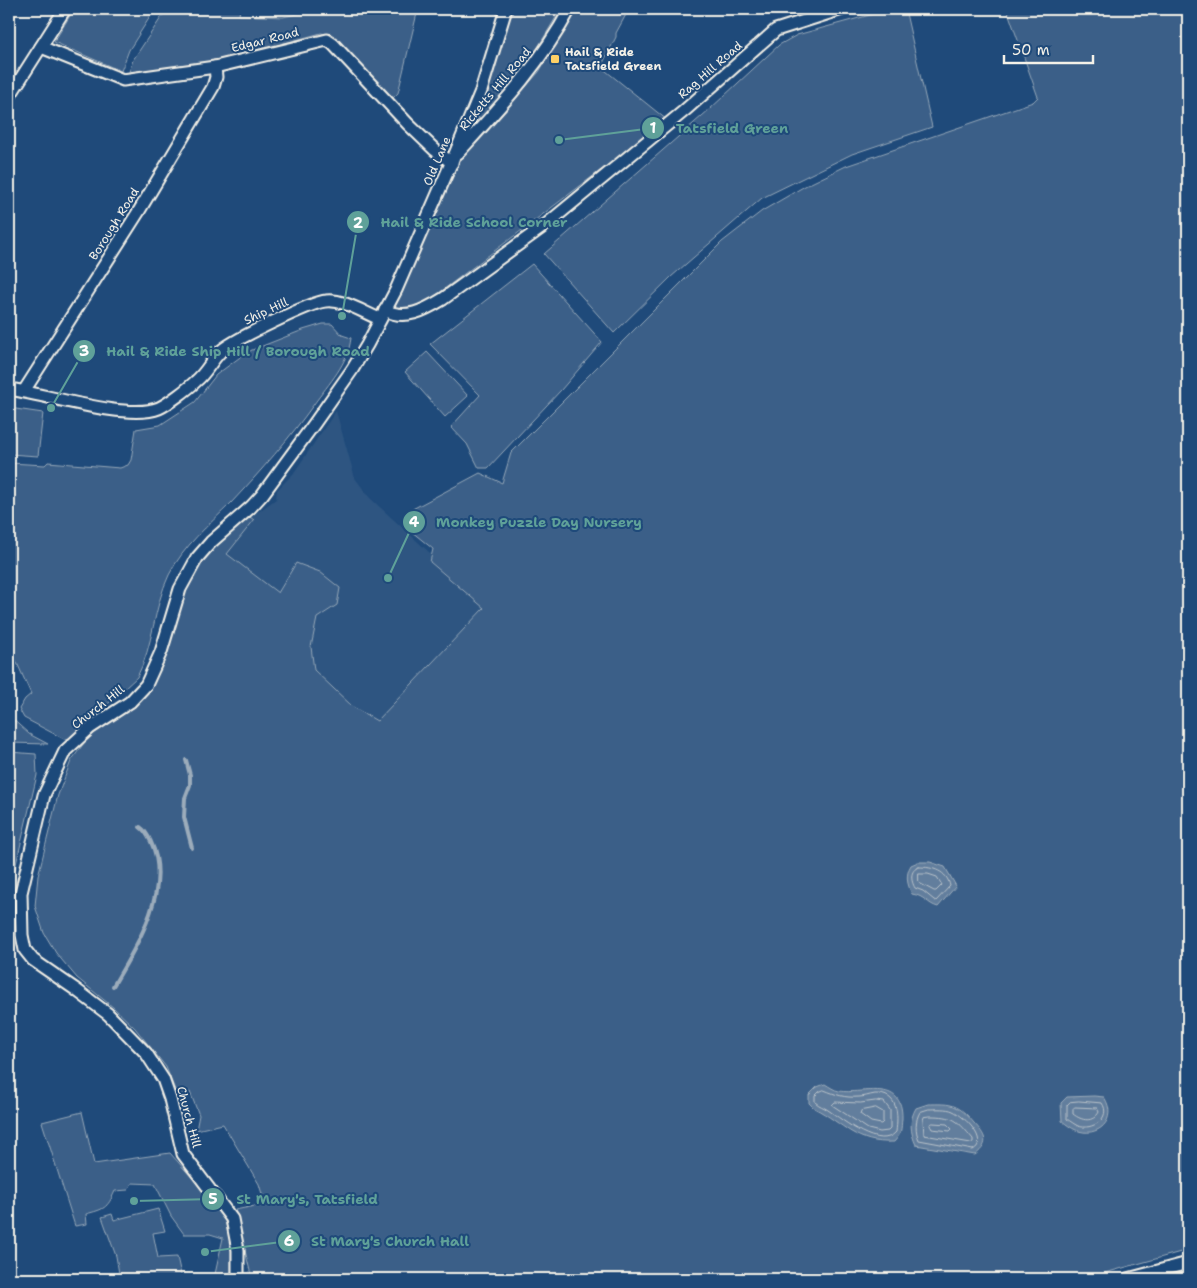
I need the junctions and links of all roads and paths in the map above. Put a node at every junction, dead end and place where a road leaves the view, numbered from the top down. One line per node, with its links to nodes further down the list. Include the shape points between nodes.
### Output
1 (65, 9): 5 (street)
2 (506, 9): 8 (street, Old Lane, via 480,91)
3 (570, 9): 8 (street, Ricketts Hill Road, via 524,80)
4 (842, 9): 9 (street, Rag Hill Road, via 776,30 684,112 548,223 442,299 409,315)
5 (41, 47): 6 (street, Edgar Road, via 123,80); 7 (street)
6 (215, 67): 8 (street, Edgar Road, via 327,40 408,124 435,150); 11 (street, Borough Road, via 213,87 176,151)
7 (9, 97)
8 (452, 161): 9 (street, Old Lane)
9 (382, 315): 11 (street, Ship Hill, via 327,301 310,306 221,350 197,381 159,408 133,411 104,409); 13 (street, Church Hill, via 352,370 272,481 251,507 197,558 180,590 161,652 146,685 130,702 90,728 65,751 44,795 21,893 22,936 25,950 32,960 114,1020 146,1053 163,1079 183,1154 232,1219 238,1250)
10 (9, 389): 11 (street, Ship Hill)
11 (24, 391)
12 (1188, 1263): 14 (street)
13 (238, 1279)
14 (1128, 1279)

